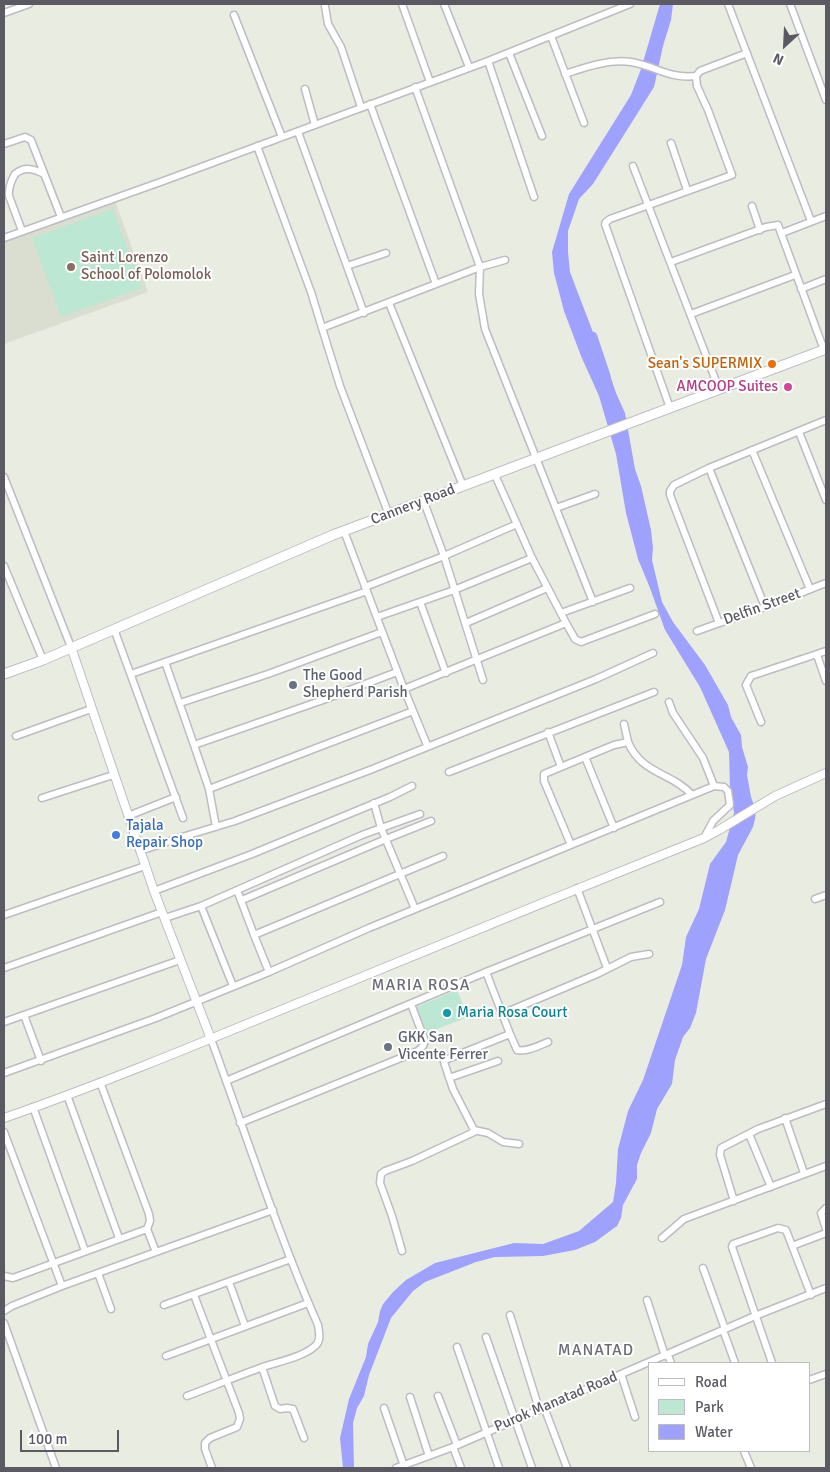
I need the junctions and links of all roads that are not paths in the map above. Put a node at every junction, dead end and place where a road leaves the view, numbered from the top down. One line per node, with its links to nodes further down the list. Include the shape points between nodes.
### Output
1 (26, 4): 8 (street)
2 (402, 4): 17 (street)
3 (444, 4): 14 (street)
4 (630, 4): 10 (street)
5 (728, 4): 12 (street)
6 (790, 4): 20 (street)
7 (325, 6): 22 (street, via 328,24 341,47)
8 (4, 13)
9 (234, 15): 27 (street)
10 (551, 36): 11 (street); 15 (street)
11 (509, 52): 13 (street); 26 (street)
12 (747, 53): 16 (street, via 700,71); 39 (street)
13 (488, 60): 14 (street); 34 (street)
14 (469, 67): 17 (street)
15 (565, 74): 16 (street, via 615,62 640,64 668,75); 23 (street)
16 (696, 76): 33 (street, via 732,175)
17 (430, 82): 18 (street)
18 (415, 87): 21 (street); 48 (street)
19 (305, 89): 24 (street)
20 (826, 100)
21 (370, 104): 22 (street); 51 (street)
22 (361, 107): 24 (street)
23 (584, 124)
24 (315, 125): 25 (street)
25 (298, 132): 27 (street); 47 (street)
26 (542, 136)
27 (282, 137): 30 (street)
28 (671, 143): 33 (street)
29 (4, 144): 32 (street, via 22,138 31,140)
30 (257, 146): 38 (street); 56 (street)
31 (633, 166): 35 (street)
32 (44, 174): 38 (street); 41 (street, via 25,169 15,174 12,181 9,196)
33 (687, 190): 35 (street)
34 (534, 197)
35 (648, 204): 46 (street); 59 (street, via 606,222 605,227)
36 (752, 206): 40 (street)
37 (826, 216): 39 (street)
38 (60, 217): 41 (street)
39 (811, 221): 42 (street)
40 (760, 230): 42 (street, via 776,225); 46 (street)
41 (22, 231): 43 (street)
42 (782, 233): 49 (street)
43 (4, 238)
44 (386, 253): 47 (street)
45 (504, 260): 48 (street)
46 (671, 262): 55 (street)
47 (347, 266): 54 (street)
48 (480, 267): 51 (street); 63 (street, via 479,294 485,329)
49 (795, 275): 52 (street); 55 (street)
50 (826, 279): 52 (street)
51 (436, 284): 53 (street)
52 (801, 289): 57 (street)
53 (389, 303): 54 (street); 67 (street)
54 (364, 313): 56 (street)
55 (691, 314): 58 (street)
56 (322, 328): 72 (street)
57 (825, 350): 58 (main road, Cannery Road)
58 (719, 389): 59 (main road, Cannery Road)
59 (670, 408): 63 (main road, Cannery Road)
60 (826, 420): 61 (street)
61 (799, 432): 62 (street); 69 (street)
62 (752, 450): 64 (street); 82 (street)
63 (537, 459): 65 (main road, Cannery Road); 71 (street)
64 (709, 468): 86 (street); 92 (street, via 674,485 670,491)
65 (495, 475): 67 (main road, Cannery Road); 73 (street)
66 (4, 477): 96 (street)
67 (463, 486): 70 (main road, Cannery Road)
68 (595, 494): 71 (street)
69 (826, 500)
70 (424, 502): 72 (main road, Cannery Road); 75 (street)
71 (556, 508): 85 (street)
72 (388, 515): 74 (main road, Cannery Road)
73 (517, 524): 75 (street); 76 (street)
74 (344, 531): 81 (street); 93 (main road, Cannery Road)
75 (444, 556): 81 (street); 83 (street)
76 (532, 558): 79 (street); 83 (street)
77 (4, 566): 100 (street)
78 (826, 583): 82 (street, Delfin Street)
79 (547, 588): 87 (street); 90 (street)
80 (630, 588): 85 (street)
81 (366, 589): 89 (street); 102 (street)
82 (810, 589): 86 (street, Delfin Street)
83 (454, 590): 84 (street); 90 (street)
84 (420, 602): 89 (street); 104 (street)
85 (593, 602): 87 (street)
86 (765, 607): 92 (street, Delfin Street)
87 (561, 613): 91 (street)
88 (655, 614): 91 (street, via 581,642 575,639)
89 (377, 618): 95 (street)
90 (466, 623): 101 (street)
91 (566, 623): 101 (street)
92 (719, 623): 94 (street, Delfin Street)
93 (114, 629): 96 (main road, Cannery Road); 106 (street)
94 (697, 631)
95 (382, 632): 103 (street); 112 (street)
96 (71, 647): 100 (main road, Cannery Road); 113 (street)
97 (826, 651): 99 (street)
98 (653, 653): 121 (street)
99 (817, 655): 108 (street); 115 (street, via 754,674 748,680 746,685)
100 (43, 660): 105 (main road, Cannery Road)
101 (477, 660): 104 (street); 107 (street)
102 (165, 662): 106 (street); 112 (street)
103 (397, 672): 109 (street); 120 (street)
104 (446, 673): 109 (street)
105 (4, 674)
106 (131, 674): 131 (street)
107 (483, 680)
108 (826, 681)
109 (404, 689): 114 (street)
110 (654, 692): 117 (street)
111 (669, 702): 128 (street, via 703,758)
112 (180, 704): 120 (street)
113 (91, 709): 118 (street); 126 (street)
114 (413, 711): 121 (street); 129 (street)
115 (761, 722)
116 (624, 724): 119 (street)
117 (548, 732): 123 (street); 124 (street)
118 (16, 736)
119 (628, 742): 122 (street); 130 (street, via 643,763 687,789)
120 (194, 745): 129 (street)
121 (427, 745): 138 (street)
122 (585, 757): 123 (street); 140 (street)
123 (561, 767): 143 (street, via 544,774 544,781)
124 (449, 772)
125 (826, 773): 141 (street, via 775,796)
126 (113, 775): 132 (street); 135 (street)
127 (412, 786): 133 (street)
128 (714, 786): 130 (street); 141 (street, via 726,789 730,806 714,821)
129 (208, 790): 138 (street)
130 (692, 796): 140 (street)
131 (176, 797): 135 (street); 136 (street)
132 (42, 798)
133 (374, 803): 139 (street); 150 (street)
134 (420, 814): 139 (street)
135 (128, 816): 144 (street)
136 (184, 818)
137 (431, 821): 142 (street)
138 (216, 828): 144 (street)
139 (381, 828): 142 (street); 149 (street)
140 (614, 828): 143 (street)
141 (704, 838): 148 (street)
142 (386, 839): 147 (street); 153 (street)
143 (571, 845): 156 (street)
144 (140, 851): 146 (street)
145 (443, 856): 147 (street)
146 (145, 866): 150 (street); 158 (street)
147 (400, 874): 156 (street); 160 (street)
148 (577, 888): 159 (street); 174 (street)
149 (237, 890): 153 (street); 155 (street)
150 (154, 891): 157 (street)
151 (826, 895): 152 (street)
152 (815, 899)
153 (242, 900): 160 (street)
154 (660, 902): 159 (street)
155 (202, 906): 157 (street); 167 (street)
156 (415, 909): 165 (street)
157 (164, 915): 162 (street); 163 (street)
158 (4, 916)
159 (593, 928): 164 (street); 166 (street)
160 (254, 935): 165 (street)
161 (649, 954): 164 (street, via 638,955)
162 (180, 960): 168 (street); 171 (street)
163 (4, 968)
164 (607, 968): 170 (street)
165 (269, 972): 167 (street)
166 (486, 972): 169 (street); 170 (street)
167 (232, 986): 168 (street)
168 (197, 1001): 174 (street); 176 (street)
169 (411, 1004): 180 (street); 187 (street, via 425,1041 418,1051)
170 (502, 1014): 173 (street)
171 (24, 1015): 172 (street); 176 (street)
172 (4, 1022)
173 (510, 1034): 175 (street, via 517,1050 521,1051); 179 (street, via 445,1060)
174 (211, 1038): 180 (street); 181 (street)
175 (548, 1042)
176 (40, 1060): 178 (street)
177 (498, 1061): 179 (street)
178 (4, 1073)
179 (449, 1078): 188 (street)
180 (226, 1081): 187 (street)
181 (100, 1082): 182 (street); 198 (street, via 149,1214)
182 (67, 1095): 184 (street); 201 (street)
183 (826, 1104): 186 (street)
184 (34, 1107): 185 (street); 204 (street)
185 (4, 1118)
186 (785, 1118): 190 (street); 193 (street)
187 (240, 1123): 197 (street)
188 (476, 1131): 191 (street, via 488,1133 503,1142); 205 (street, via 382,1174 380,1183)
189 (4, 1132): 208 (street)
190 (749, 1134): 194 (street); 195 (street, via 720,1150)
191 (519, 1144)
192 (826, 1166): 193 (street)
193 (804, 1173): 194 (street)
194 (771, 1187): 195 (street)
195 (734, 1201): 202 (street, via 684,1219)
196 (826, 1208): 199 (street, via 821,1213)
197 (273, 1210): 206 (street); 207 (street)
198 (146, 1229): 201 (street); 206 (street)
199 (826, 1229)
200 (826, 1233): 203 (street)
201 (119, 1238): 204 (street)
202 (662, 1238)
203 (792, 1246): 215 (street); 223 (street, via 786,1230 778,1228 733,1244)
204 (85, 1251): 208 (street)
205 (402, 1251)
206 (156, 1252): 210 (street)
207 (291, 1258): 212 (street); 218 (street)
208 (53, 1264): 211 (street, via 13,1278); 213 (street)
209 (703, 1268): 226 (street)
210 (98, 1273): 213 (street); 220 (street)
211 (4, 1276)
212 (229, 1282): 216 (street); 225 (street)
213 (62, 1286): 221 (street)
214 (826, 1288): 215 (street, Purok Manatad Road)
215 (811, 1294): 223 (street, Purok Manatad Road)
216 (194, 1295): 219 (street); 228 (street)
217 (646, 1300): 231 (street)
218 (308, 1303): 225 (street); 237 (street, via 320,1334 317,1344)
219 (164, 1305)
220 (111, 1309)
221 (4, 1311)
222 (510, 1315): 246 (street)
223 (755, 1316): 226 (street, Purok Manatad Road); 235 (street)
224 (4, 1323): 255 (street)
225 (245, 1326): 228 (street)
226 (724, 1330): 231 (street, Purok Manatad Road); 234 (street)
227 (486, 1337): 248 (street)
228 (211, 1340): 230 (street); 241 (street)
229 (457, 1347): 249 (street)
230 (166, 1356)
231 (667, 1356): 232 (street, Purok Manatad Road); 233 (street)
232 (652, 1362)
233 (670, 1362)
234 (735, 1362)
235 (772, 1362)
236 (648, 1363): 238 (street, Purok Manatad Road)
237 (262, 1367): 241 (street); 250 (street, via 275,1406 293,1409)
238 (621, 1374): 246 (street, Purok Manatad Road); 247 (street)
239 (826, 1374): 240 (street)
240 (810, 1380)
241 (226, 1381): 242 (street); 256 (street, via 240,1419 237,1427 205,1443)
242 (187, 1396)
243 (438, 1396): 251 (street)
244 (410, 1398): 253 (street)
245 (384, 1408): 254 (street)
246 (541, 1408): 248 (street, Purok Manatad Road); 261 (street)
247 (635, 1417)
248 (514, 1419): 249 (street, Purok Manatad Road); 260 (street)
249 (486, 1432): 251 (street, Purok Manatad Road); 259 (street)
250 (304, 1438)
251 (455, 1446): 253 (street, Purok Manatad Road); 258 (street)
252 (744, 1452): 262 (street)
253 (430, 1456): 254 (street, Purok Manatad Road)
254 (404, 1466): 257 (street, Purok Manatad Road)
255 (56, 1468)
256 (212, 1468)
257 (397, 1468)
258 (461, 1468)
259 (499, 1468)
260 (532, 1468)
261 (567, 1468)
262 (751, 1468)

